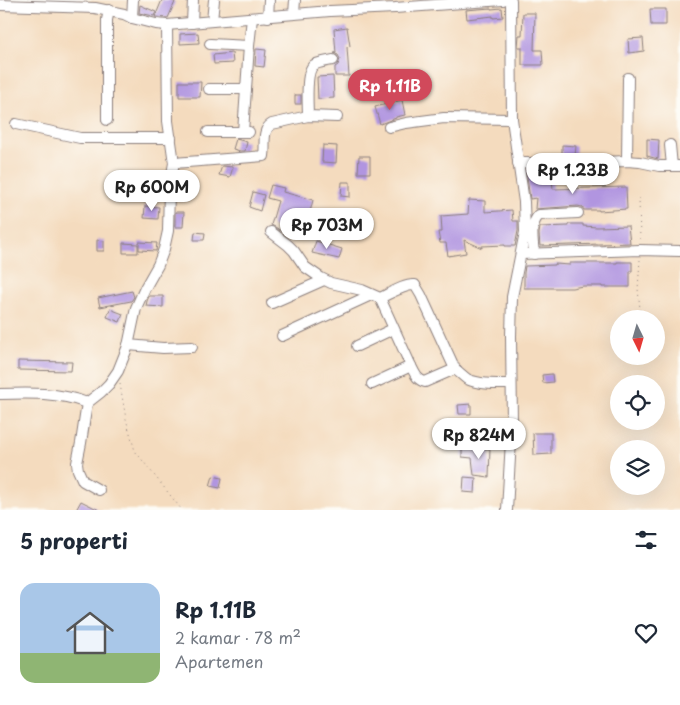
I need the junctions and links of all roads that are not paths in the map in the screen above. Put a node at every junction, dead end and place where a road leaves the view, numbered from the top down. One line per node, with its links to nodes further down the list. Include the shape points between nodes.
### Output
1 (133, 0): 16 (street)
2 (193, 0): 19 (street)
3 (214, 0): 18 (street)
4 (269, 0): 15 (street)
5 (295, 0): 14 (street)
6 (503, 0): 9 (street)
7 (511, 0): 29 (street)
8 (32, 3): 11 (street); 13 (street)
9 (433, 3): 10 (street)
10 (395, 4): 12 (street)
11 (0, 5)
12 (352, 5): 14 (street)
13 (109, 10): 16 (street); 30 (street)
14 (294, 14): 15 (street)
15 (268, 17): 17 (street)
16 (132, 18): 20 (street)
17 (252, 18): 18 (street); 22 (street)
18 (212, 21): 19 (street)
19 (192, 23): 20 (street)
20 (167, 25): 34 (street)
21 (210, 44): 22 (street)
22 (249, 46): 26 (street)
23 (333, 60): 27 (street, via 315,64 310,70)
24 (628, 78): 36 (street)
25 (208, 89): 26 (street)
26 (246, 89): 33 (street, via 247,132)
27 (308, 116): 28 (street); 37 (street, via 268,126 264,156)
28 (337, 117)
29 (512, 119): 32 (street, via 444,118); 38 (street)
30 (107, 120)
31 (16, 124): 34 (street, via 80,138)
32 (389, 128)
33 (208, 132)
34 (171, 138): 37 (street)
35 (670, 144): 39 (street)
36 (627, 161): 38 (street); 39 (street)
37 (174, 163): 50 (street, via 164,249 136,308)
38 (518, 163): 43 (street, via 525,217)
39 (676, 166)
40 (578, 213): 44 (street, via 536,217 532,230)
41 (271, 232): 45 (street, via 294,250 305,267)
42 (680, 251): 44 (street)
43 (521, 254): 44 (street); 56 (street, via 512,297)
44 (534, 254)
45 (324, 280): 46 (street); 47 (street)
46 (376, 297): 48 (street); 49 (street); 54 (street, via 414,285)
47 (272, 303)
48 (394, 330): 51 (street); 53 (street)
49 (282, 336)
50 (128, 345): 52 (street); 58 (street, via 109,384)
51 (357, 346)
52 (192, 347)
53 (411, 366): 54 (street, via 416,377 425,382); 55 (street)
54 (455, 369): 56 (street, via 470,380)
55 (372, 384)
56 (511, 384): 60 (street)
57 (0, 394): 58 (street, via 64,396)
58 (86, 403): 59 (street, via 78,470 83,481)
59 (99, 490)
60 (507, 510)

